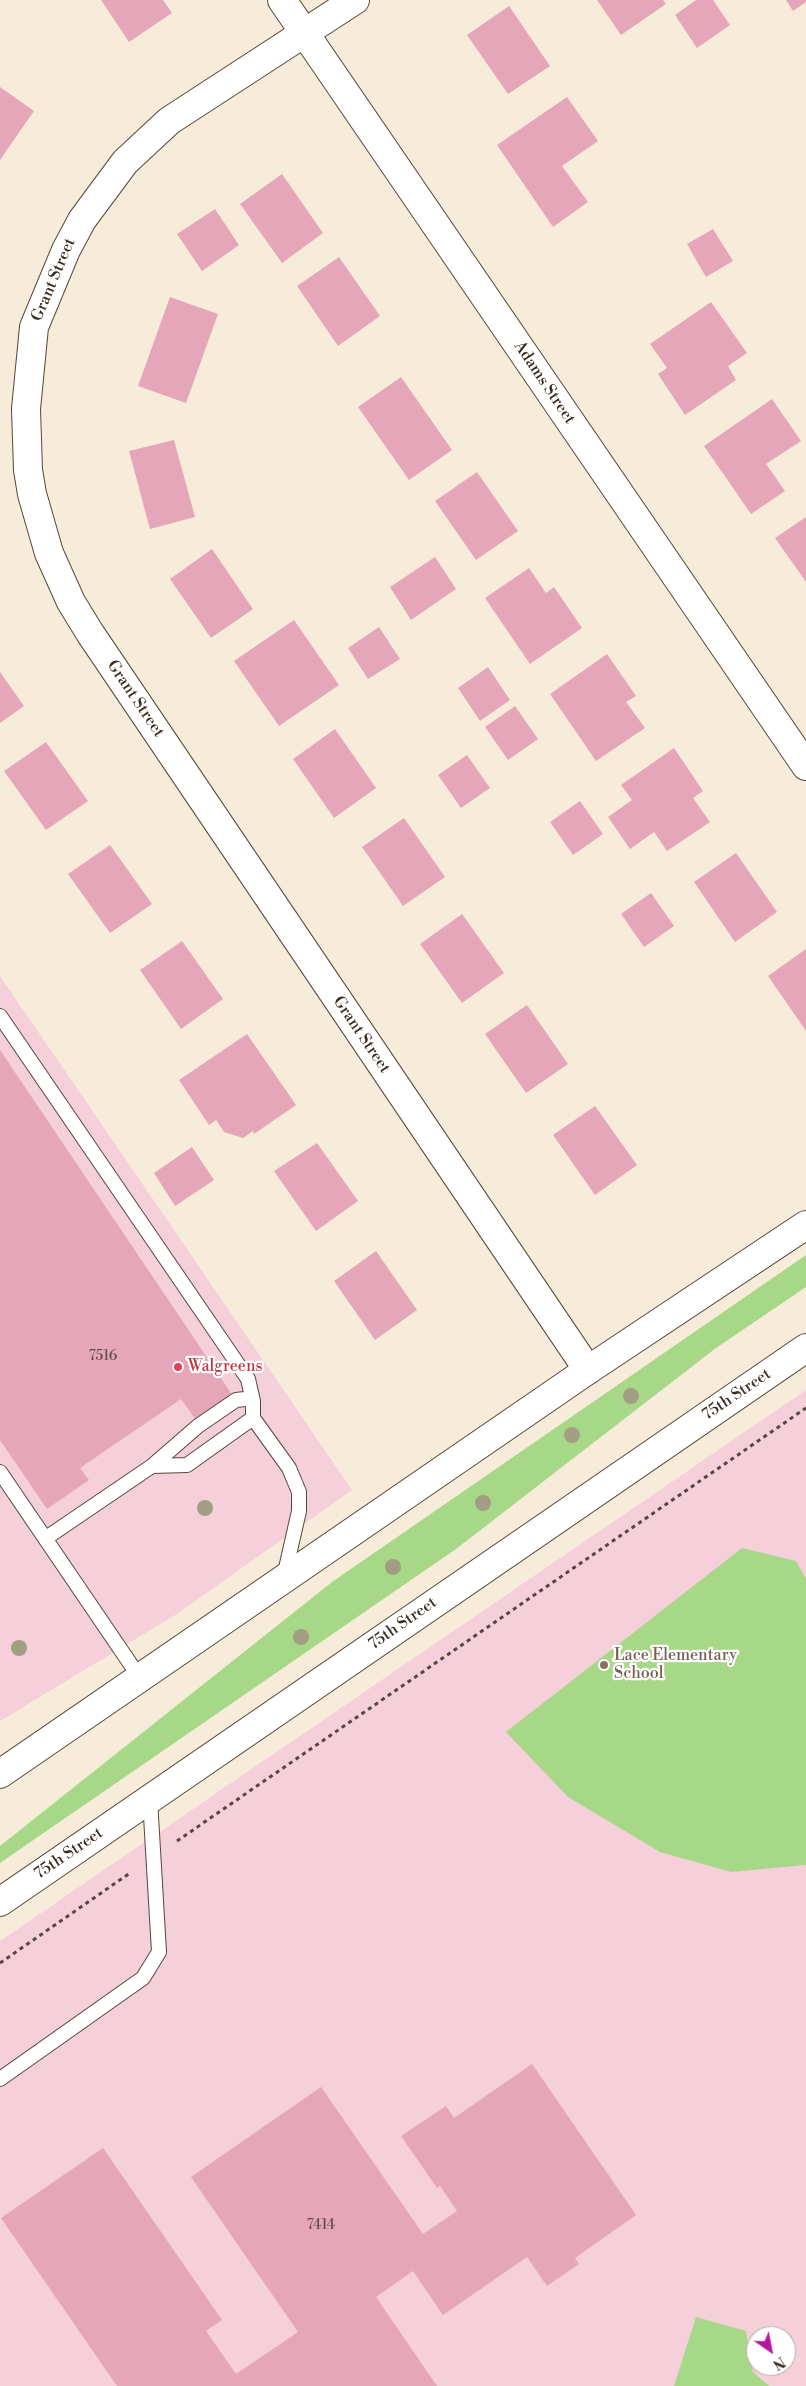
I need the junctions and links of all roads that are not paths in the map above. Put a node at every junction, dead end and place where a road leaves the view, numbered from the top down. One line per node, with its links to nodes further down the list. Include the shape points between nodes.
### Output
1 (282, 0): 3 (street, Adams Street)
2 (355, 0): 3 (street, Grant Street)
3 (305, 34): 4 (street, Adams Street); 8 (street, Grant Street, via 169,121 125,162 82,220 34,327 26,408 32,494 49,553 90,633)
4 (806, 766)
5 (0, 1016): 9 (lane, via 242,1367)
6 (806, 1224): 8 (street)
7 (806, 1348): 17 (street, 75th Street)
8 (588, 1370): 14 (street)
9 (253, 1400): 10 (lane); 11 (lane, via 236,1400 198,1426)
10 (254, 1418): 11 (lane, via 187,1465); 14 (lane, via 289,1468 298,1492 299,1511)
11 (152, 1466): 13 (lane)
12 (0, 1472): 13 (lane)
13 (46, 1538): 15 (lane)
14 (283, 1580): 15 (street)
15 (140, 1678): 16 (street)
16 (0, 1774)
17 (150, 1799): 18 (street, 75th Street); 19 (lane, via 160,1952 143,1978)
18 (0, 1902)
19 (0, 2079)

